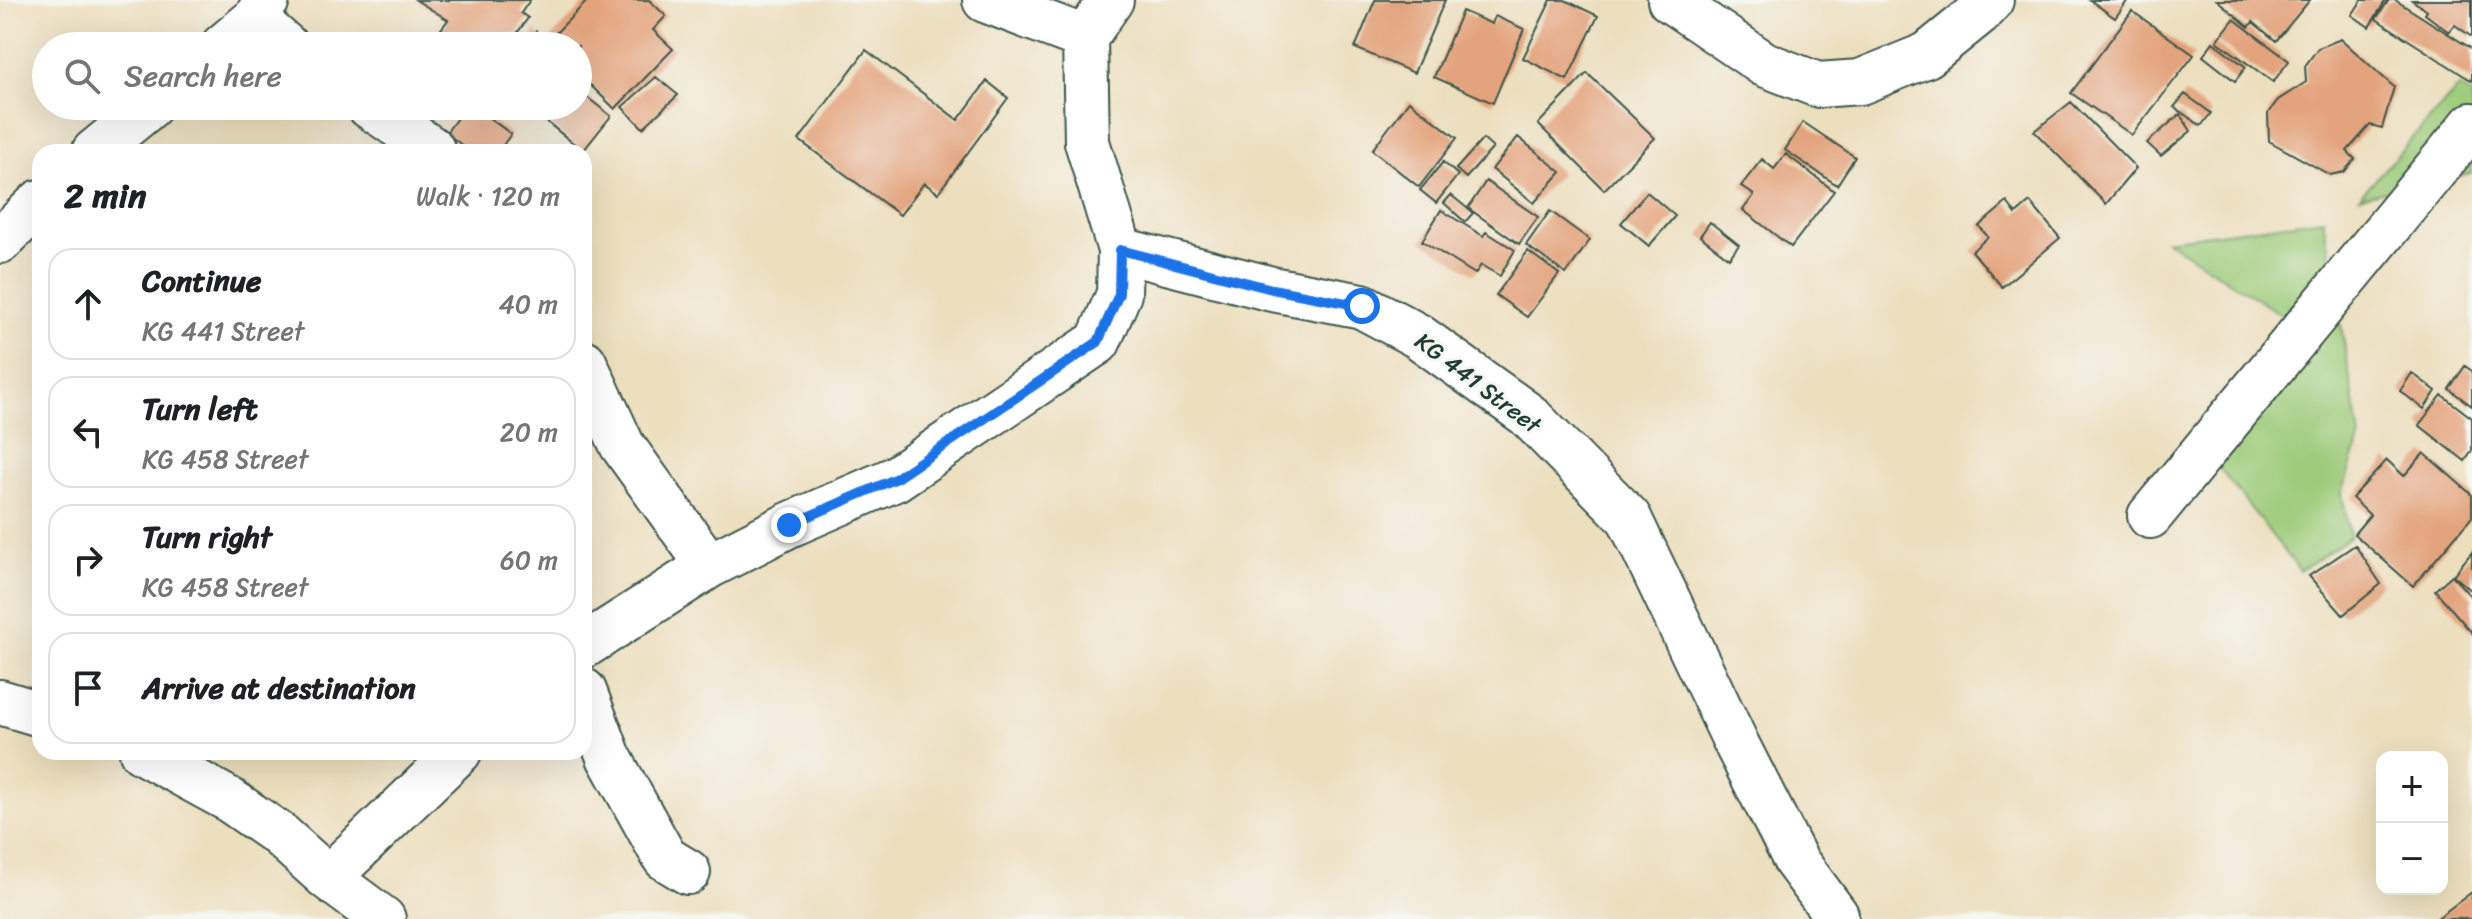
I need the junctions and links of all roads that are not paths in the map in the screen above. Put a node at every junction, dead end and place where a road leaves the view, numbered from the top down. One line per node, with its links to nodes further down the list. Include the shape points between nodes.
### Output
1 (985, 0): 5 (street)
2 (1111, 0): 5 (street)
3 (1670, 0): 4 (street, via 1764,64 1818,85 1860,82 1927,55)
4 (1991, 0)
5 (1085, 38): 13 (street, via 1087,142)
6 (133, 120): 9 (street)
7 (390, 120): 10 (street)
8 (2472, 125): 15 (street)
9 (104, 144)
10 (425, 144)
11 (32, 210): 12 (street)
12 (0, 241)
13 (1120, 250): 16 (street, via 1119,294 1098,342 895,479); 25 (street, KG 441 Street, via 1362,306 1418,336 1528,415 1629,518 1796,861)
14 (592, 379): 16 (street, via 622,445)
15 (2150, 516)
16 (709, 566): 17 (street)
17 (592, 641)
18 (0, 702): 19 (street)
19 (32, 712)
20 (592, 712): 23 (street, via 609,757 665,858)
21 (157, 760): 24 (street, via 228,799)
22 (451, 760): 24 (street)
23 (688, 872)
24 (328, 878): 26 (street)
25 (1836, 915)
26 (371, 916)

